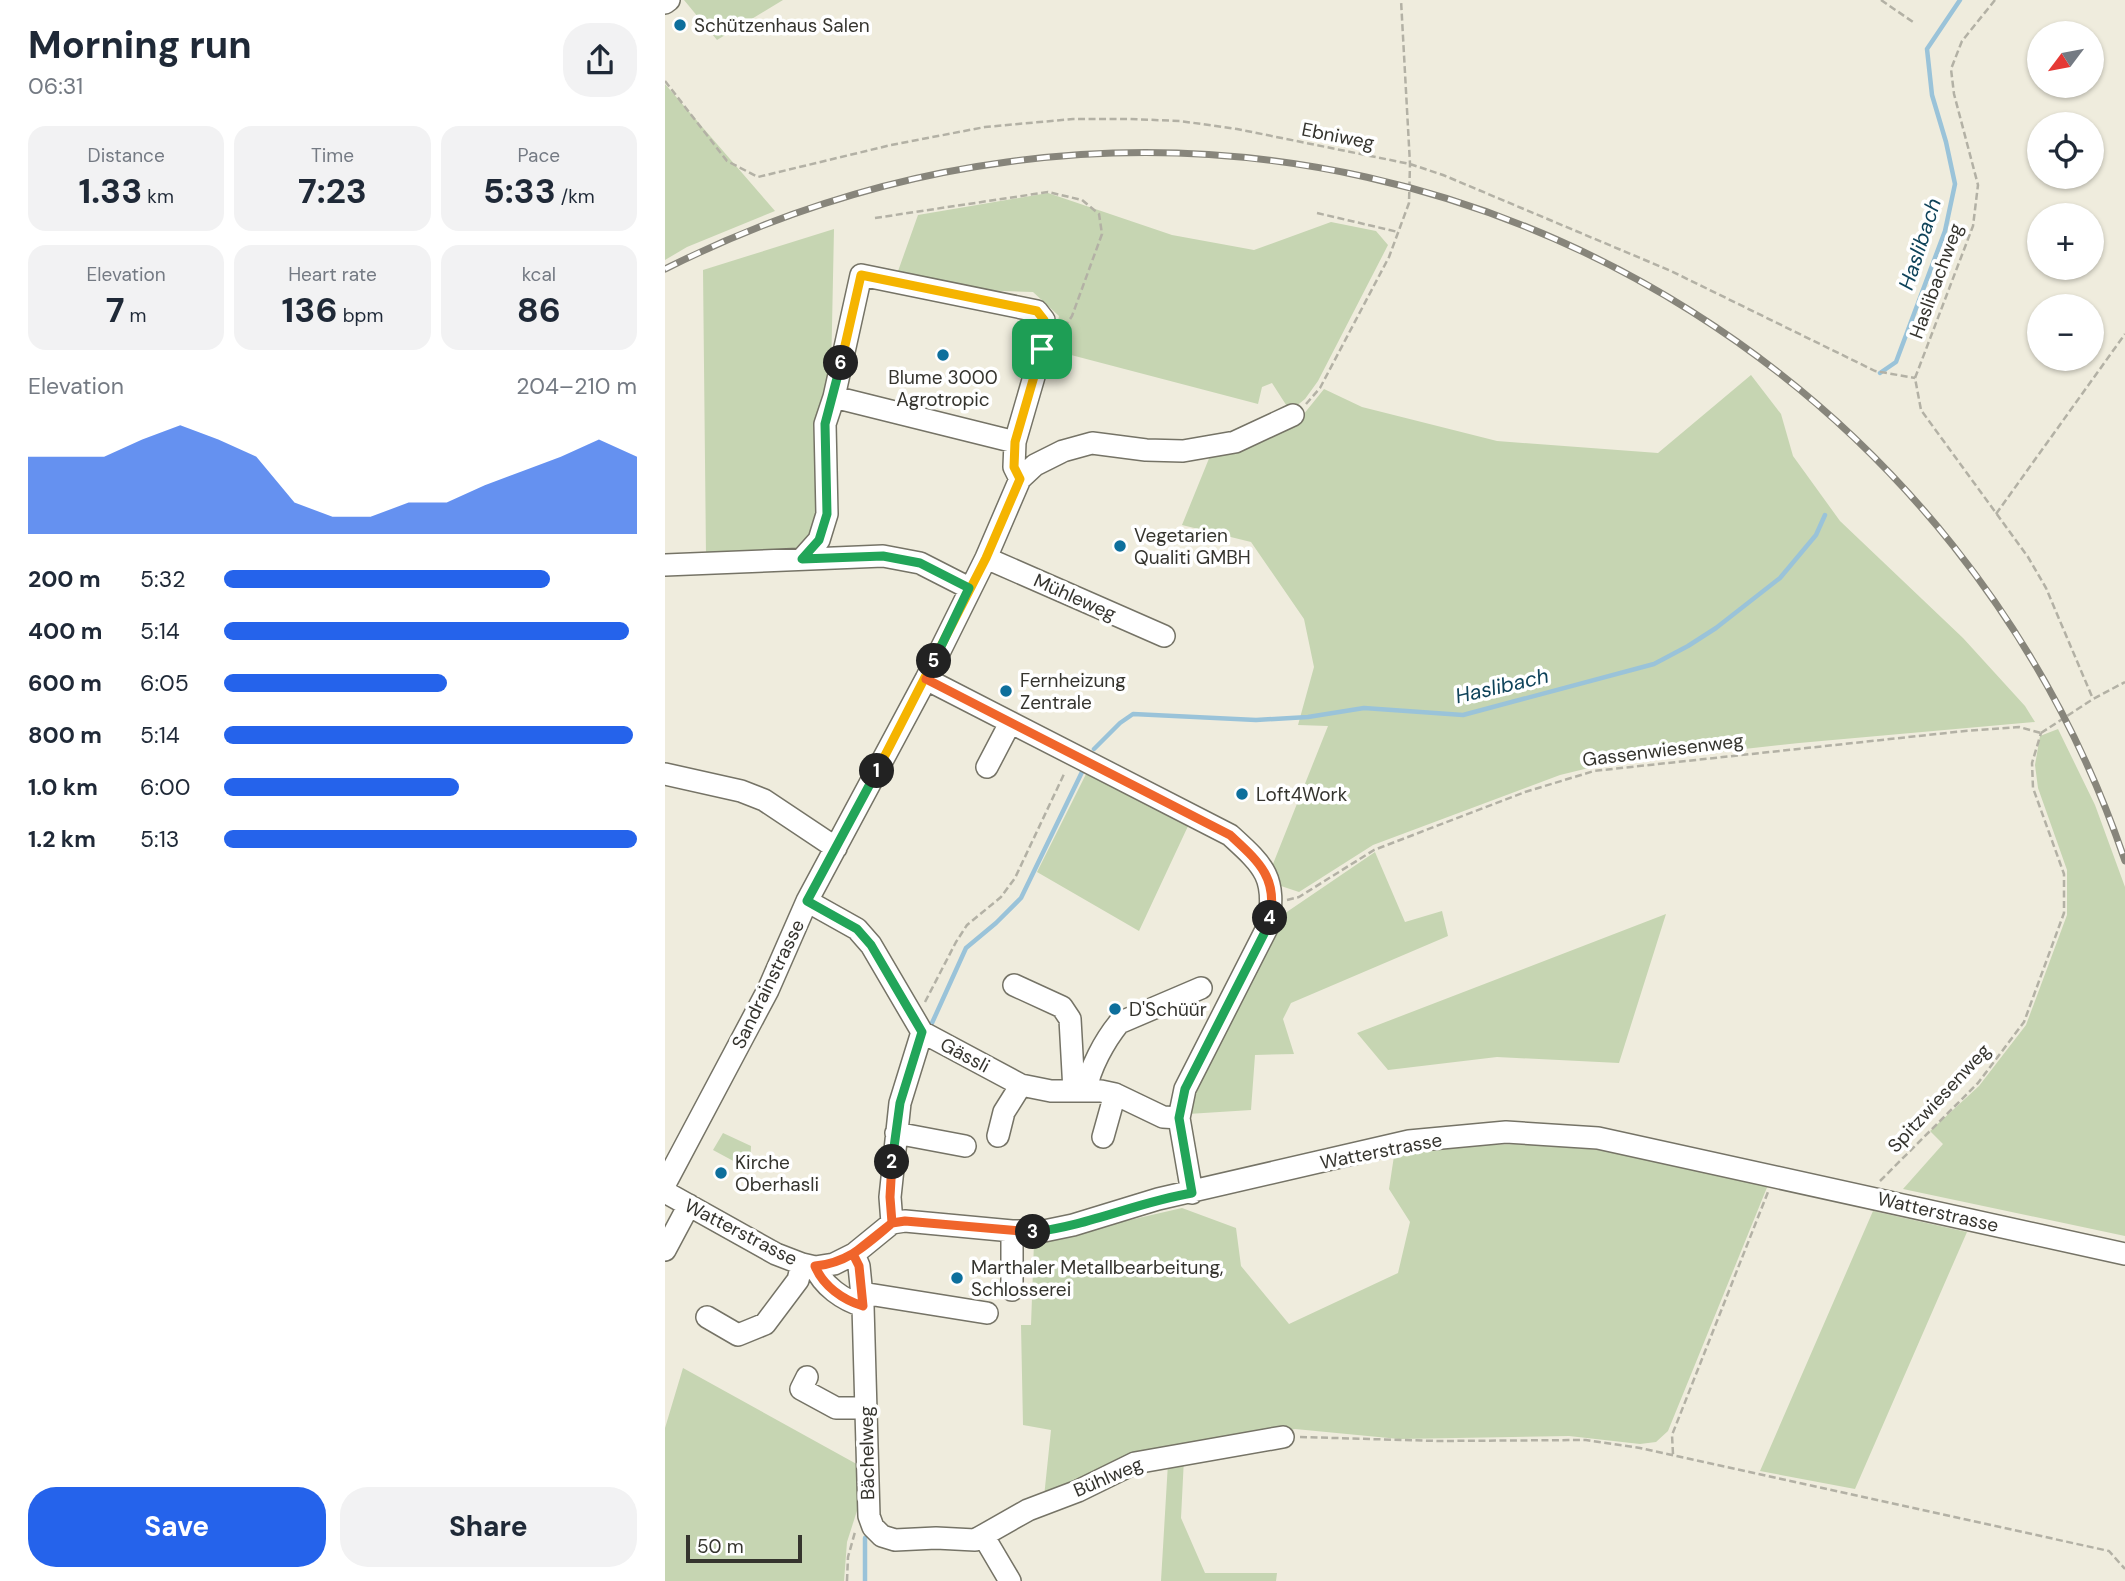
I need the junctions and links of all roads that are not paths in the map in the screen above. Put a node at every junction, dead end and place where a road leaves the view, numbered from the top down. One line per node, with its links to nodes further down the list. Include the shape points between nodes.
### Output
1 (834, 397): 3 (street); 3 (street, via 861,275 1037,311 1044,320 1042,349); 6 (street, via 825,424 827,514 819,540)
2 (1293, 415): 4 (street, via 1235,442 1183,452 1093,443 1063,451 1035,465)
3 (1015, 442): 4 (street, via 1014,467)
4 (1020, 479): 5 (street, Sandrainstrasse)
5 (986, 558): 8 (street, Sandrainstrasse); 9 (street, Mühleweg)
6 (802, 559): 7 (street); 8 (street, via 883,556 920,563)
7 (665, 565)
8 (969, 588): 10 (street, Sandrainstrasse)
9 (1164, 636)
10 (926, 679): 11 (street); 14 (street, Sandrainstrasse)
11 (1010, 723): 12 (street); 22 (street, via 1230,835 1269,878 1272,903 1268,926 1185,1089)
12 (988, 767)
13 (665, 774): 14 (street, via 764,800)
14 (836, 848): 15 (street, Sandrainstrasse)
15 (807, 901): 18 (street, via 857,929); 27 (street, Sandrainstrasse, via 768,990)
16 (1014, 985): 20 (street, via 1067,1013)
17 (1201, 988): 20 (street, via 1119,1023)
18 (918, 1026): 19 (street, Gässli); 23 (street)
19 (1021, 1085): 20 (street, Gässli); 24 (street, via 1004,1112)
20 (1080, 1091): 21 (street, Gässli)
21 (1115, 1094): 22 (street, Gässli, via 1163,1117); 25 (street)
22 (1179, 1118): 29 (street)
23 (896, 1133): 26 (street); 31 (street)
24 (997, 1136)
25 (1103, 1138)
26 (965, 1146)
27 (665, 1184)
28 (665, 1192): 30 (street, Watterstrasse)
29 (1192, 1193): 32 (street, Watterstrasse, via 1073,1225); 35 (street, Watterstrasse, via 1409,1141 1506,1132 1598,1138)
30 (689, 1205): 33 (street); 36 (street, Watterstrasse, via 776,1254)
31 (892, 1223): 32 (street, Watterstrasse); 34 (street, Watterstrasse)
32 (1012, 1231): 37 (street)
33 (665, 1250)
34 (853, 1254): 36 (street, Watterstrasse, via 834,1264); 38 (street, Bächelweg, via 859,1266)
35 (2125, 1254)
36 (809, 1265): 38 (street, via 820,1280 851,1302); 40 (street, via 765,1324 738,1335)
37 (1012, 1290)
38 (862, 1299): 39 (street); 42 (street, Bächelweg)
39 (987, 1313)
40 (707, 1317)
41 (807, 1377): 42 (street, via 801,1389 836,1408)
42 (866, 1408): 44 (street, Bächelweg, via 873,1527 895,1540)
43 (1283, 1437): 44 (street, Bühlweg, via 1135,1463 1028,1510)
44 (984, 1537): 45 (street)
45 (1010, 1581)

